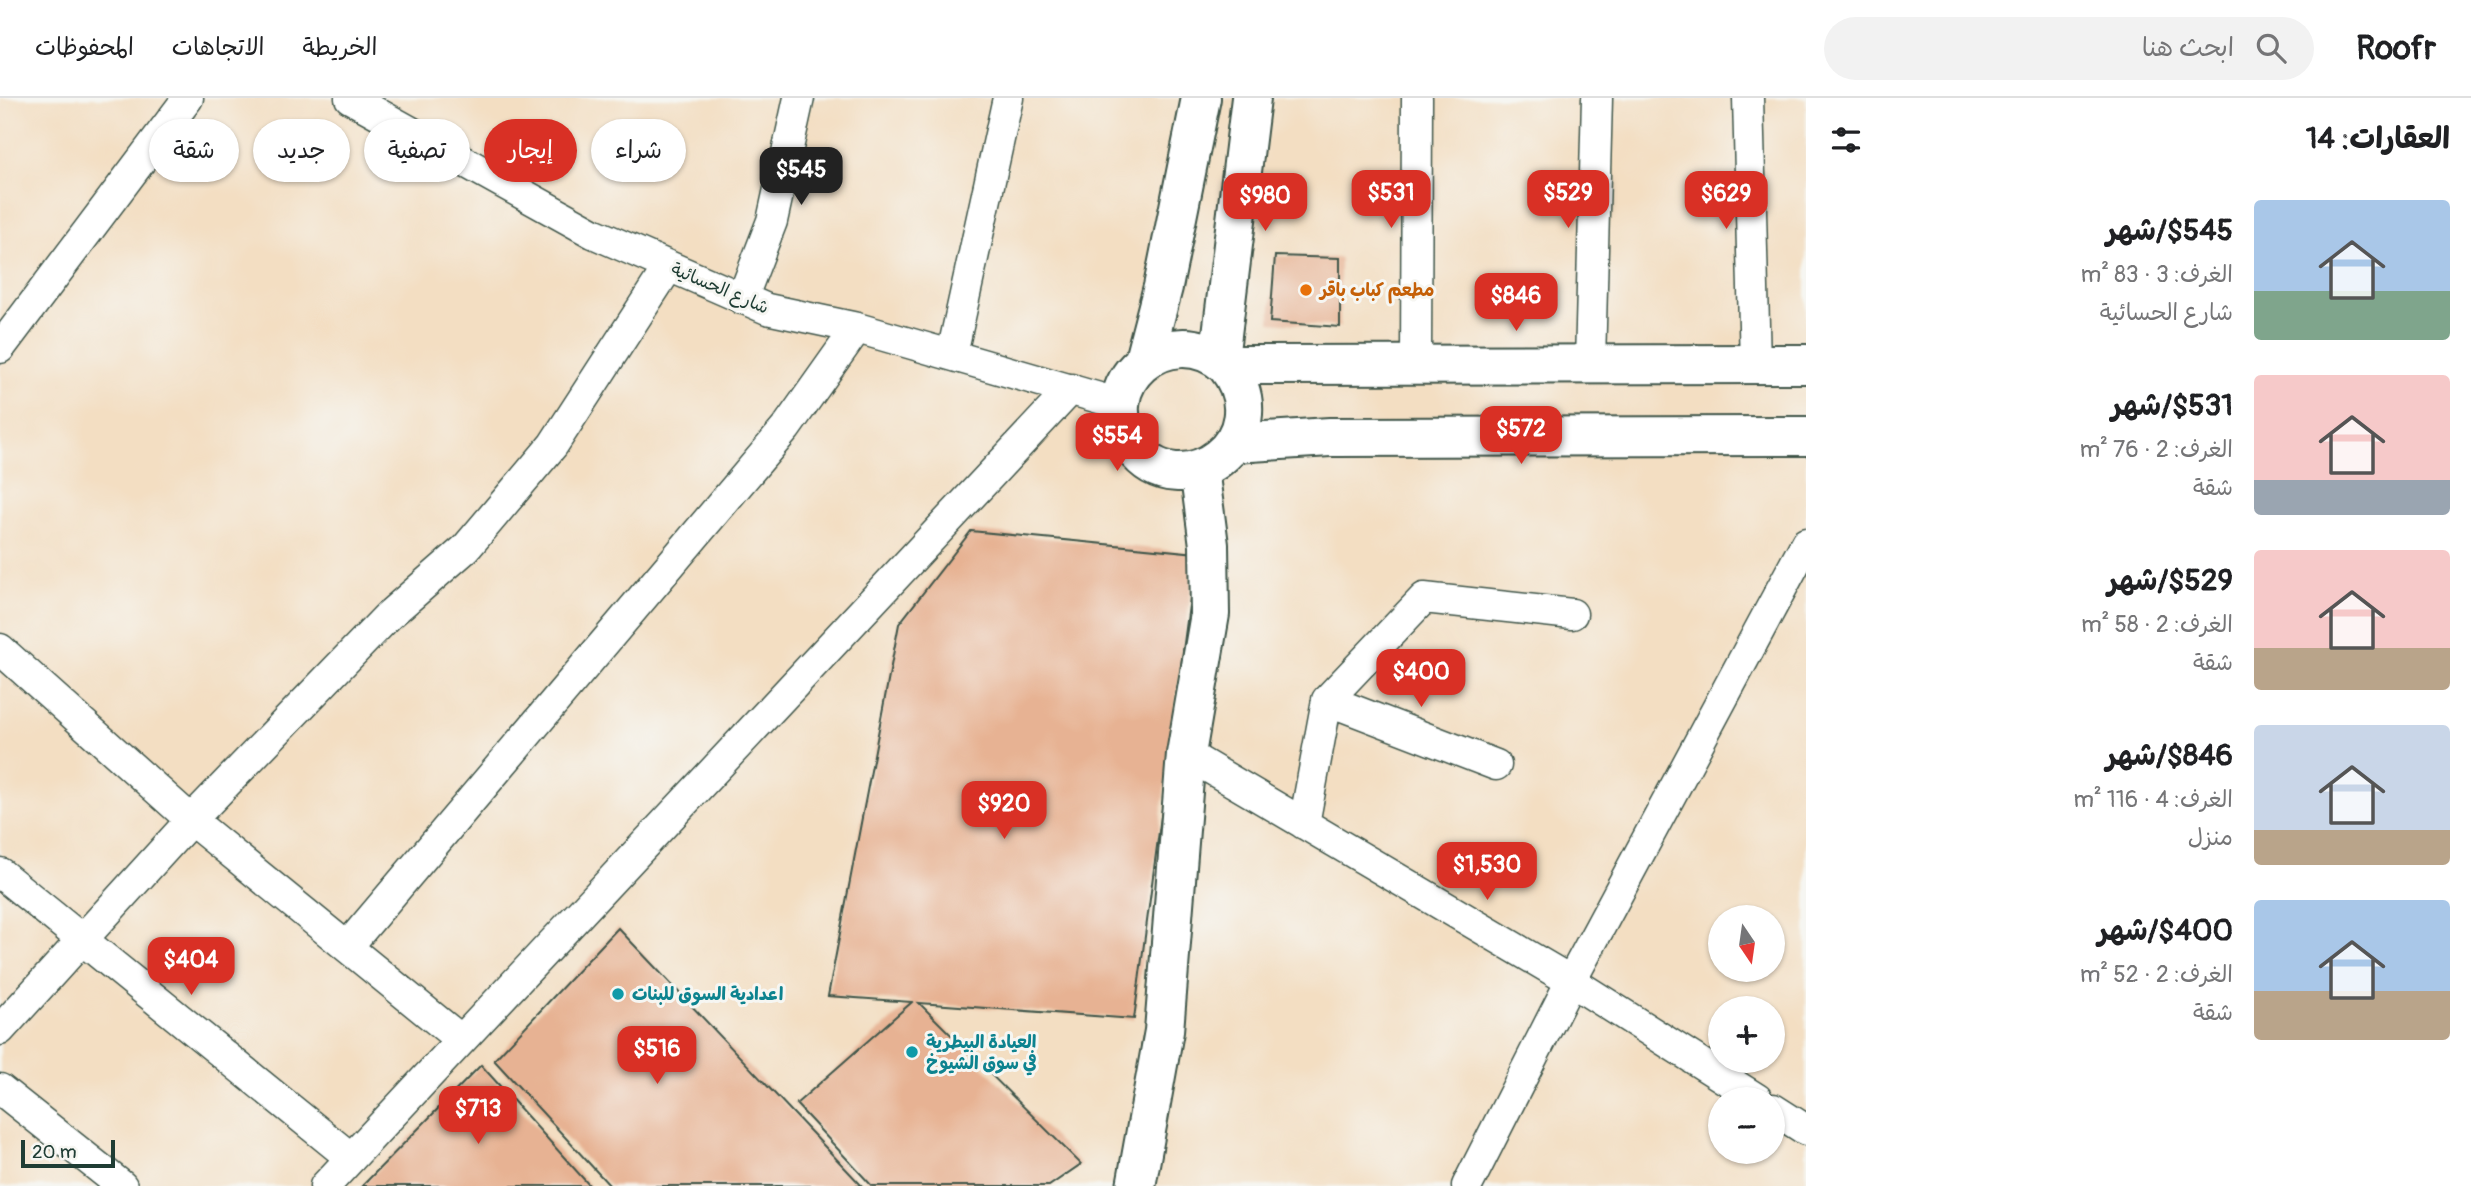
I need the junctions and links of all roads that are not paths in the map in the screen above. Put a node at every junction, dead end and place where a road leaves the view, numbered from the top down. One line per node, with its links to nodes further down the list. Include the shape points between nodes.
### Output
1 (188, 98): 13 (street)
2 (350, 98): 10 (street, شارع الحسائية, via 593,233)
3 (799, 98): 11 (street, via 772,220)
4 (1008, 98): 14 (street)
5 (1201, 98): 15 (street)
6 (1251, 98): 16 (street)
7 (1417, 98): 17 (street)
8 (1597, 98): 18 (street)
9 (1748, 98): 19 (street)
10 (669, 267): 11 (street, شارع الحسائية); 32 (street, via 553,445 466,548 388,616)
11 (742, 299): 12 (street, شارع الحسائية, via 767,309)
12 (857, 328): 14 (street, شارع الحسائية); 36 (street, via 786,428)
13 (0, 348)
14 (952, 354): 21 (street, شارع الحسائية)
15 (1144, 360): 16 (street, via 1161,350 1182,347 1201,350); 22 (street, via 1127,379)
16 (1223, 362): 17 (street); 24 (street, via 1237,378 1244,403 1242,428)
17 (1416, 362): 18 (street)
18 (1590, 363): 19 (street)
19 (1755, 364): 20 (street)
20 (1806, 364)
21 (1071, 389): 22 (street, شارع الحسائية); 39 (street)
22 (1120, 404): 25 (street, via 1122,428 1133,448 1152,464 1175,471)
23 (1806, 436): 24 (street, via 1330,437)
24 (1234, 443): 25 (street, via 1219,459)
25 (1199, 469): 30 (street, via 1209,545 1210,614)
26 (1806, 542): 37 (street)
27 (1572, 614): 29 (street, via 1424,598)
28 (0, 649): 32 (street)
29 (1327, 699): 31 (street); 33 (street)
30 (1186, 754): 33 (street); 47 (street, via 1164,1031)
31 (1496, 765)
32 (191, 820): 35 (street); 36 (street)
33 (1304, 824): 37 (street)
34 (0, 873): 35 (street)
35 (81, 941): 38 (street); 44 (street)
36 (347, 947): 39 (street)
37 (1571, 981): 40 (street); 48 (street)
38 (0, 1030)
39 (461, 1040): 44 (street)
40 (1738, 1087)
41 (0, 1089): 45 (street)
42 (1785, 1117): 43 (street)
43 (1806, 1130)
44 (351, 1158): 46 (street)
45 (122, 1186)
46 (325, 1186)
47 (1136, 1186)
48 (1467, 1186)

